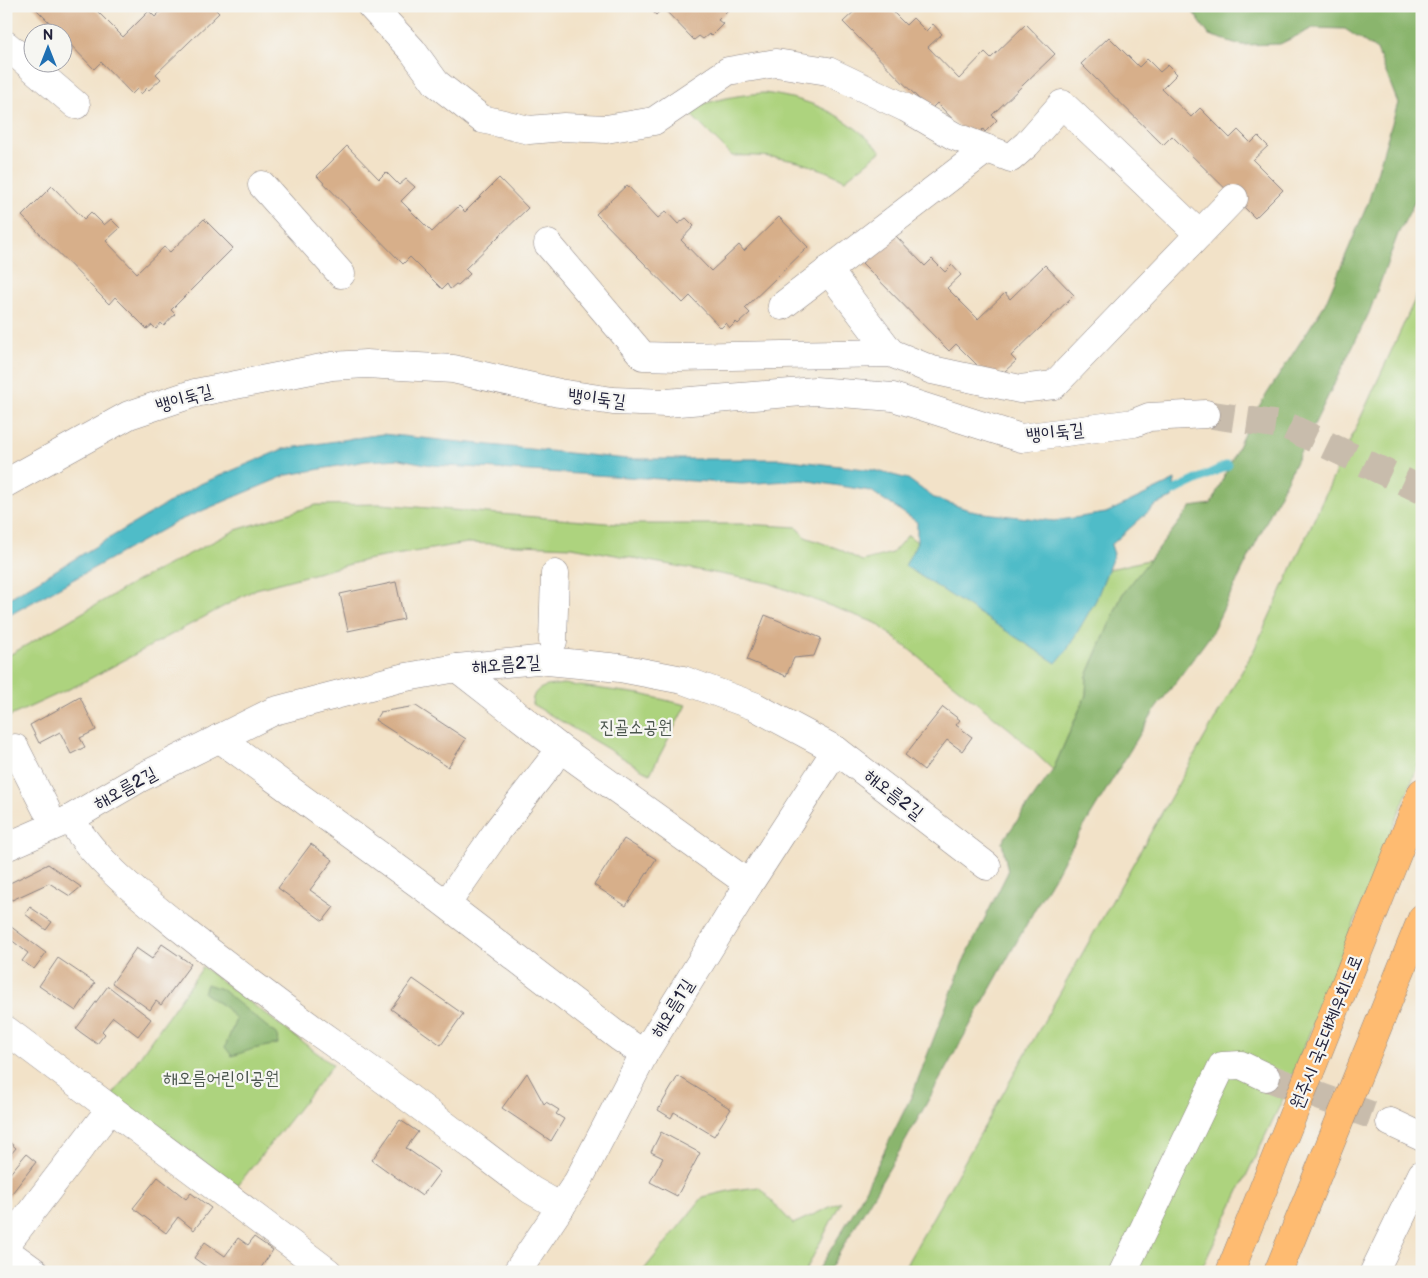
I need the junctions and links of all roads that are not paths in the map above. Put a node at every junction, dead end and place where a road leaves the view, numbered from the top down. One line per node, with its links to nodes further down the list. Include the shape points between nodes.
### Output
1 (371, 6): 4 (street, via 412,50 436,83 482,119 501,124 529,130 564,127 606,129 654,122 728,71 776,62 828,71 906,108 954,136)
2 (6, 45): 3 (street)
3 (76, 105)
4 (987, 149): 7 (street, via 1011,158 1062,104); 9 (street)
5 (262, 185): 10 (street)
6 (1234, 198): 7 (street)
7 (1199, 234): 12 (street, via 1054,385 1020,389 932,370)
8 (548, 244): 12 (street, via 643,356)
9 (828, 270): 11 (street); 12 (street)
10 (341, 274)
11 (782, 306)
12 (891, 353)
13 (1206, 414): 14 (street, 뱅이둑길, via 1149,417 1134,423 1021,438 893,397 815,391 666,403 613,401 559,393 453,369 366,364 332,366 195,393 129,415)
14 (6, 483)
15 (555, 574): 16 (street)
16 (553, 641)
17 (520, 662): 18 (street, 해오름2길); 19 (street, via 509,687); 22 (street, 해오름2길, via 580,663 683,680 754,706)
18 (457, 668): 19 (street); 20 (street, 해오름2길, via 401,678 274,711)
19 (509, 709): 28 (street)
20 (219, 738): 25 (street, 해오름2길); 32 (street)
21 (15, 748): 25 (street)
22 (836, 750): 27 (street, 해오름2길); 28 (street, 해오름1길)
23 (550, 763): 29 (street)
24 (1422, 792): 44 (highway, 원주시 국도대체우회도로)
25 (58, 814): 26 (street, 해오름2길); 38 (street, via 113,872 216,957 531,1190)
26 (6, 847)
27 (987, 866)
28 (749, 884): 32 (street, 해오름1길)
29 (452, 896)
30 (1422, 918): 45 (highway)
31 (6, 1030): 41 (street)
32 (644, 1054): 38 (street, 해오름1길, via 578,1181)
33 (1266, 1077): 43 (street, via 1241,1065 1222,1066)
34 (101, 1121): 39 (street)
35 (1390, 1122): 36 (street)
36 (1422, 1137)
37 (1422, 1174): 46 (street)
38 (561, 1207): 42 (street, 해오름1길)
39 (9, 1244): 40 (street)
40 (35, 1272)
41 (328, 1272)
42 (517, 1272)
43 (1123, 1272)
44 (1230, 1272)
45 (1278, 1272)
46 (1374, 1272)

